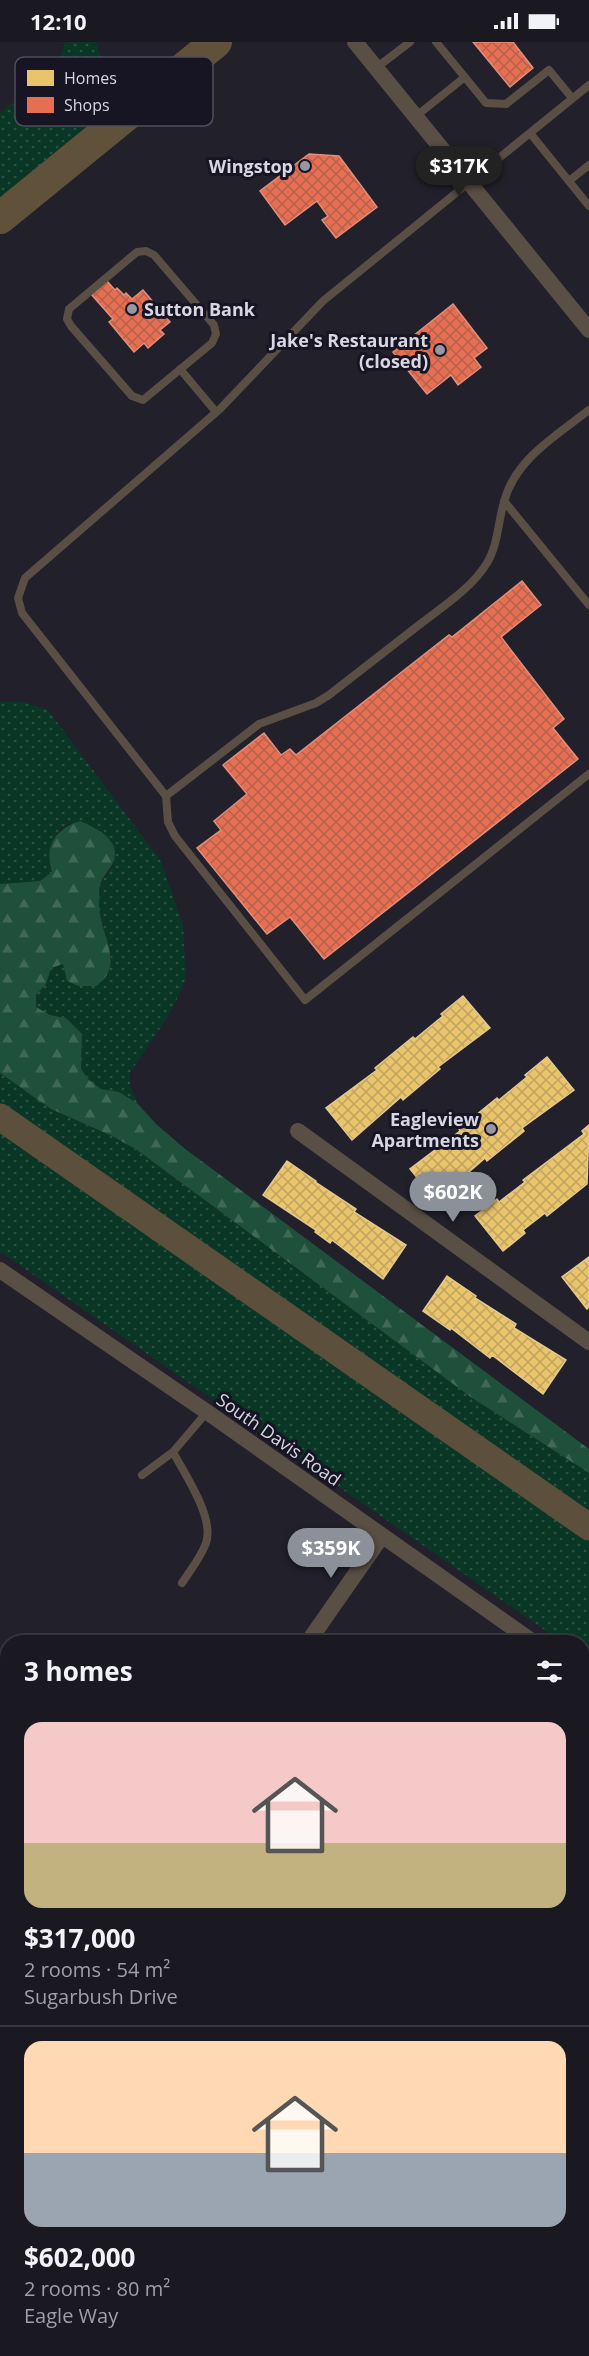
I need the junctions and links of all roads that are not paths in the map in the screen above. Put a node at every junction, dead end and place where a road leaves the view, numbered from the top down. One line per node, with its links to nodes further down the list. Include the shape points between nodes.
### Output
1 (216, 42): 5 (highway)
2 (355, 42): 6 (street)
3 (410, 42): 6 (lane)
4 (436, 42): 7 (lane)
5 (198, 57)
6 (376, 68): 10 (street)
7 (465, 77): 9 (lane, via 486,103 506,104 549,70); 10 (lane)
8 (589, 85): 9 (lane)
9 (572, 98): 12 (lane)
10 (415, 117): 15 (street)
11 (113, 126): 17 (highway)
12 (530, 133): 14 (lane); 15 (lane)
13 (589, 165): 14 (lane)
14 (569, 181): 16 (lane)
15 (469, 183): 18 (street); 21 (lane, via 323,301)
16 (589, 206)
17 (0, 218)
18 (589, 330)
19 (180, 369): 19 (lane, via 212,343 214,325 154,255 137,252 69,309 67,319 71,326 137,400 143,400); 21 (lane)
20 (589, 410): 22 (lane, via 531,456 518,471)
21 (216, 412): 25 (lane, via 25,578 18,598 22,613)
22 (504, 501): 23 (lane); 25 (lane, via 493,550 476,578 329,695 259,724)
23 (589, 605)
24 (589, 774): 25 (lane, via 305,1000 175,836 168,822)
25 (166, 796)
26 (0, 1117): 33 (main road)
27 (298, 1131): 29 (street)
28 (0, 1270): 30 (street, South Davis Road)
29 (589, 1342)
30 (207, 1412): 31 (lane); 34 (street, South Davis Road)
31 (173, 1452): 32 (lane); 35 (lane, via 199,1502 208,1533)
32 (142, 1475)
33 (589, 1527)
34 (382, 1536): 36 (street); 37 (street, South Davis Road)
35 (182, 1583)
36 (313, 1635)
37 (522, 1635)

